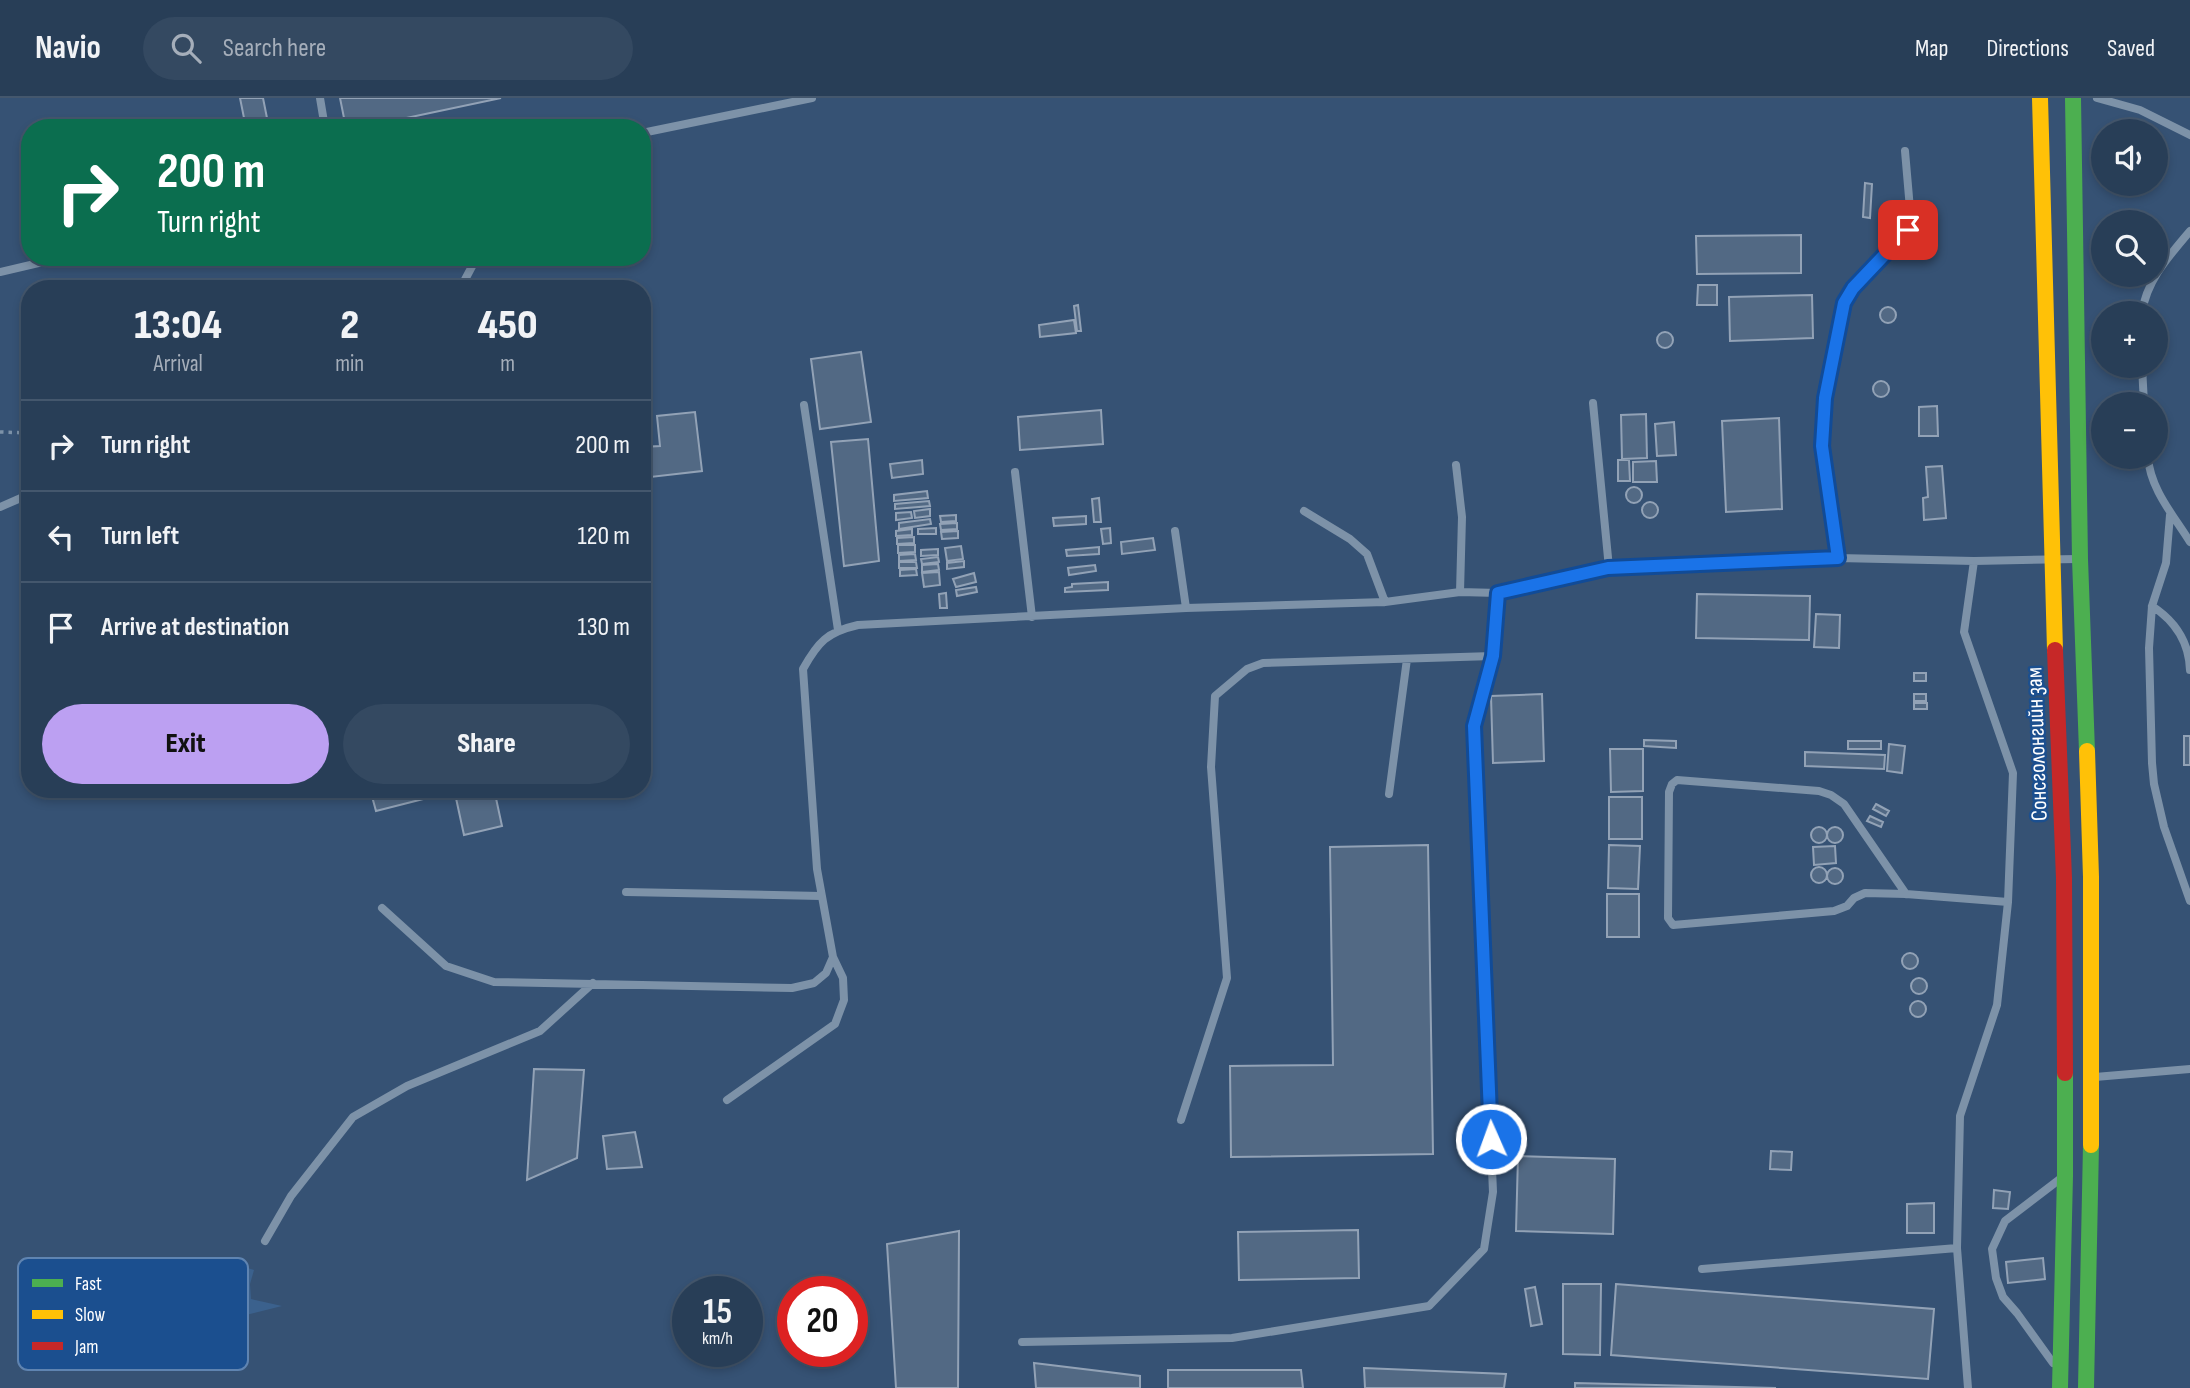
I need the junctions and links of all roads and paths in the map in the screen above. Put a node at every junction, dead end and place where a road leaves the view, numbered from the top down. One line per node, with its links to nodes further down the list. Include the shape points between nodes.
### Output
1 (320, 98): 6 (lane)
2 (813, 98): 7 (lane)
3 (2040, 98): 28 (main road, Сонсголонгийн зам)
4 (2073, 98): 29 (main road)
5 (2096, 98): 8 (lane, via 2140,110)
6 (324, 119)
7 (651, 131)
8 (2190, 135)
9 (1905, 151): 27 (lane, via 1908,230 1844,303 1825,398 1822,446)
10 (2190, 231): 13 (lane, via 2159,268)
11 (26, 266): 12 (lane)
12 (0, 272)
13 (2143, 301)
14 (1593, 402): 31 (lane)
15 (804, 405): 38 (lane)
16 (0, 432): 17 (path)
17 (21, 433)
18 (1456, 465): 32 (lane, via 1462,517)
19 (2149, 469): 24 (lane)
20 (1015, 472): 37 (lane)
21 (21, 499): 22 (lane)
22 (0, 507)
23 (1304, 511): 34 (lane, via 1367,554)
24 (2170, 514): 26 (lane); 35 (lane, via 2166,564)
25 (1175, 531): 36 (lane)
26 (2190, 542)
27 (1838, 558): 30 (lane); 31 (lane)
28 (2052, 559): 29 (lane); 30 (lane); 55 (main road, Сонсголонгийн зам, via 2064,878)
29 (2080, 559): 52 (main road, via 2091,877)
30 (1974, 561): 47 (lane, via 1964,632 2012,773)
31 (1608, 568): 33 (lane)
32 (1460, 592): 33 (lane); 34 (lane)
33 (1498, 593): 39 (lane)
34 (1385, 601): 36 (lane)
35 (2152, 606): 41 (lane, via 2168,617 2181,636); 46 (lane, via 2154,784 2168,842)
36 (1186, 608): 37 (lane)
37 (1032, 617): 38 (lane, via 858,625)
38 (838, 630): 45 (lane, via 816,645 803,669)
39 (1493, 656): 40 (lane); 59 (lane, via 1474,726 1493,1192 1484,1249 1429,1306 1232,1338)
40 (1407, 659): 42 (lane); 54 (lane, via 1263,663 1247,669 1215,696 1211,767 1227,978)
41 (2190, 670)
42 (1389, 794)
43 (626, 892): 45 (lane)
44 (1906, 894): 44 (lane, via 1865,893 1834,911 1674,925 1668,918 1672,784 1678,780 1831,795 1844,804); 47 (lane)
45 (821, 896): 49 (lane)
46 (2189, 898)
47 (2008, 902): 57 (lane, via 1997,1005 1960,1116)
48 (382, 908): 50 (lane, via 446,967 494,982)
49 (833, 957): 50 (lane, via 826,973 814,983 792,988); 53 (lane, via 843,978 844,1000 835,1024)
50 (593, 983): 56 (lane, via 540,1031 407,1086 353,1117 291,1196)
51 (2190, 1069): 52 (lane)
52 (2091, 1077): 62 (main road)
53 (727, 1100)
54 (1181, 1120)
55 (2065, 1175): 60 (main road, Сонсголонгийн зам); 60 (lane, via 2005,1221 1992,1249 2003,1297)
56 (265, 1241)
57 (1957, 1248): 58 (lane); 61 (lane)
58 (1702, 1269)
59 (1022, 1342)
60 (2060, 1380)
61 (1968, 1388)
62 (2086, 1388)

